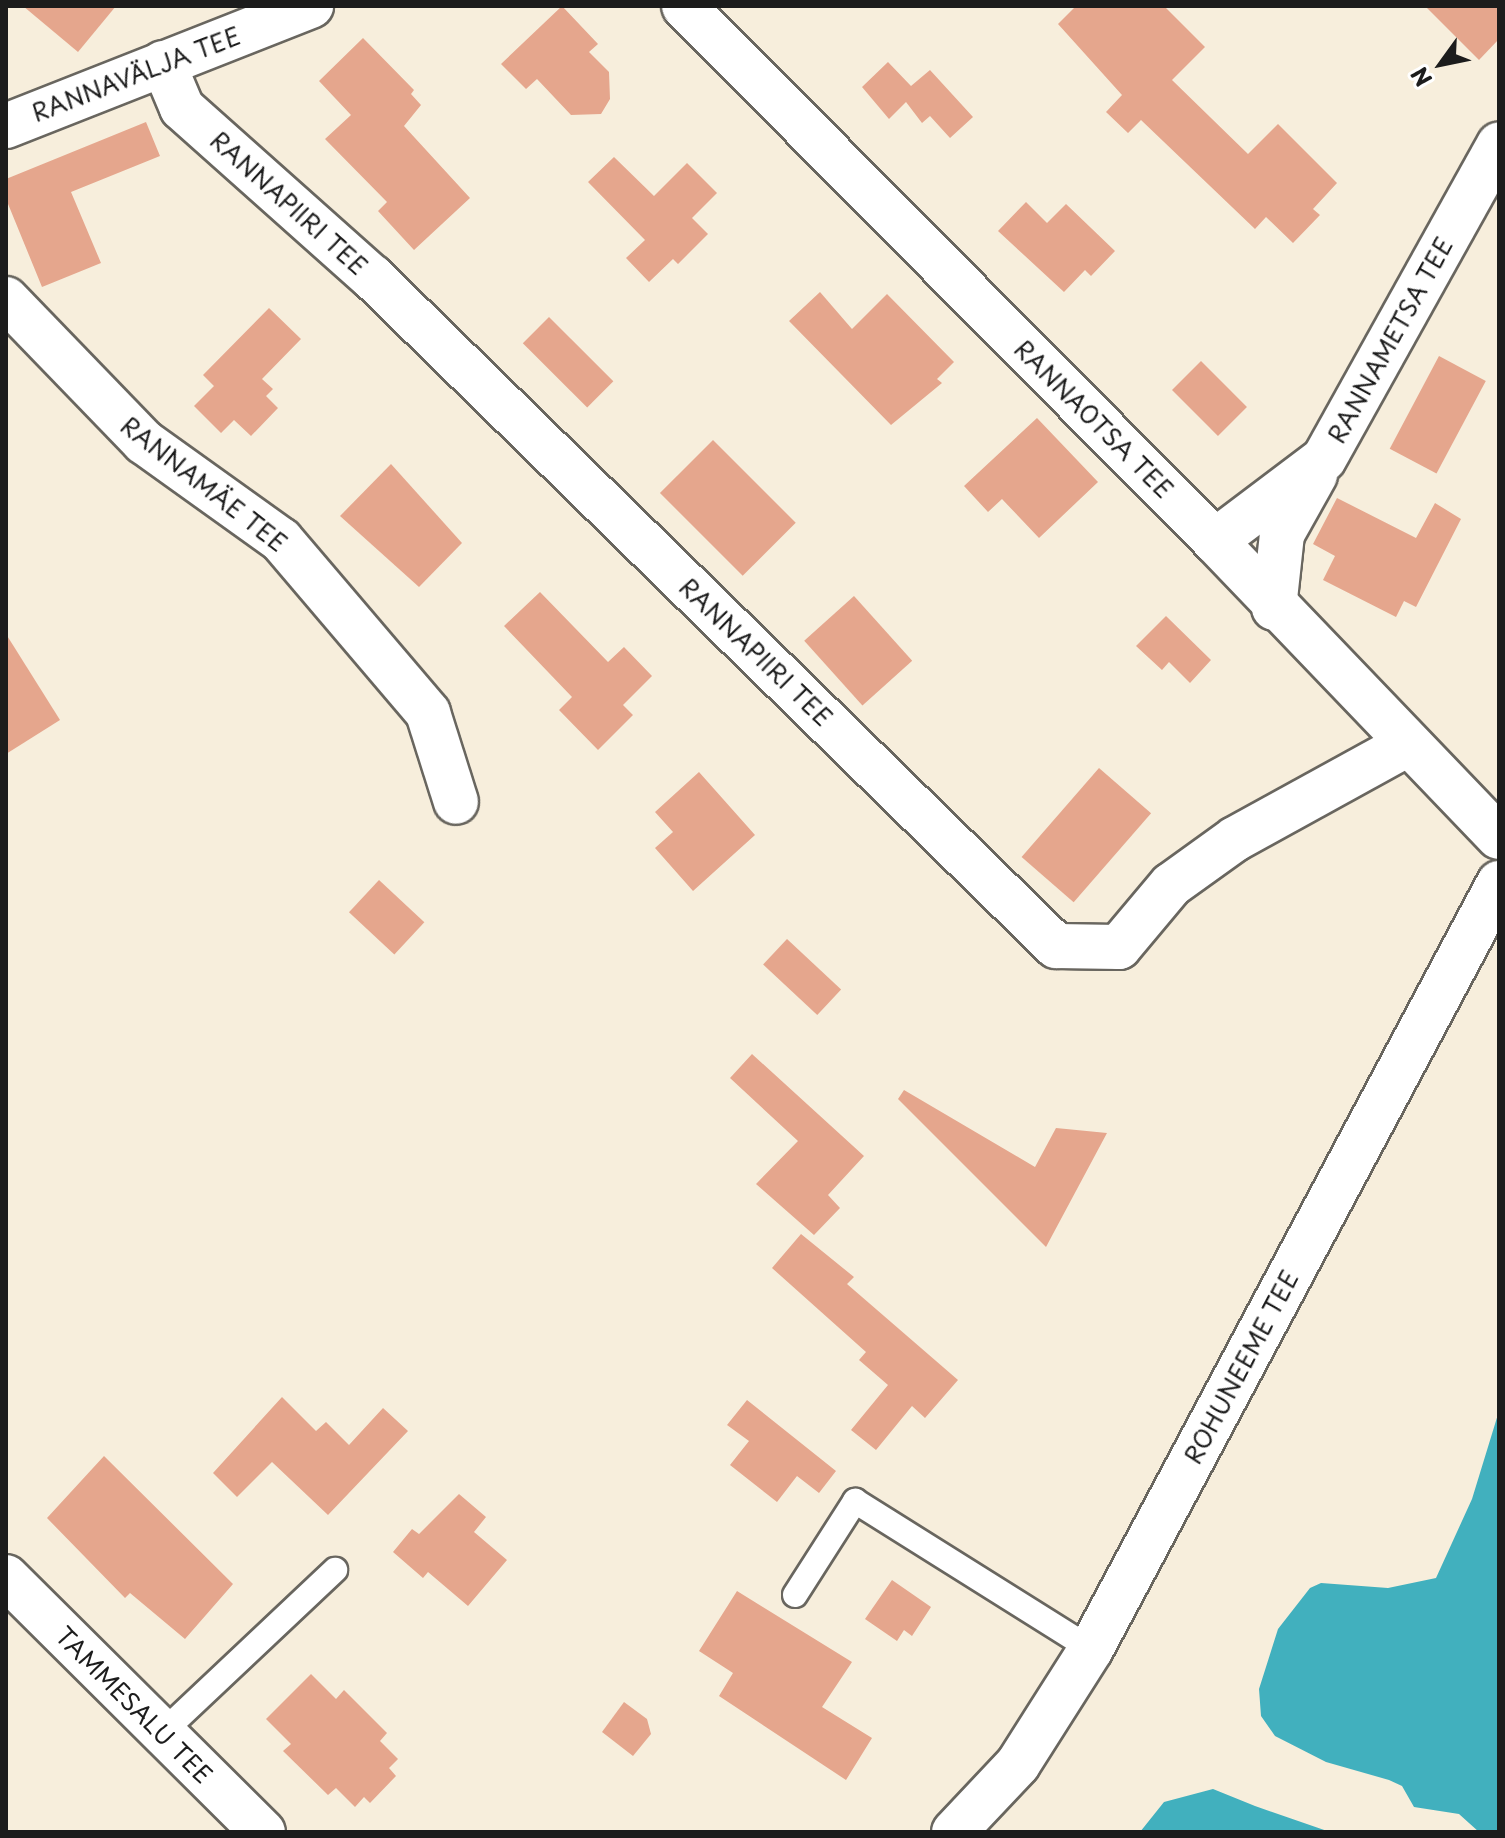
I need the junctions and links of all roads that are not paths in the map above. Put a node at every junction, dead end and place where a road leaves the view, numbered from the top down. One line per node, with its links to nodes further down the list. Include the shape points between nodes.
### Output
1 (311, 6): 3 (street, RANNAVÄLJA TEE)
2 (684, 6): 8 (street, RANNAOTSA TEE)
3 (163, 63): 4 (street, RANNAVÄLJA TEE); 10 (street, RANNAPIIRI TEE, via 182,108 372,277 1056,946 1119,947 1171,885 1235,839)
4 (6, 126)
5 (1499, 144): 7 (street, RANNAMETSA TEE)
6 (6, 299): 11 (street, RANNAMÄE TEE, via 144,442 281,540 428,713)
7 (1324, 459): 8 (street, RANNAMETSA TEE); 9 (street, via 1282,534)
8 (1215, 541): 9 (street, RANNAOTSA TEE)
9 (1274, 608): 10 (street, RANNAOTSA TEE)
10 (1408, 744): 12 (street, RANNAOTSA TEE)
11 (456, 802)
12 (1499, 837)
13 (1499, 883): 17 (street, ROHUNEEME TEE)
14 (335, 1570): 18 (lane)
15 (6, 1577): 18 (street, TAMMESALU TEE)
16 (795, 1595): 17 (lane, via 855,1501)
17 (1091, 1649): 20 (street, ROHUNEEME TEE, via 1018,1764)
18 (162, 1733): 19 (street, TAMMESALU TEE)
19 (263, 1832)
20 (954, 1832)

